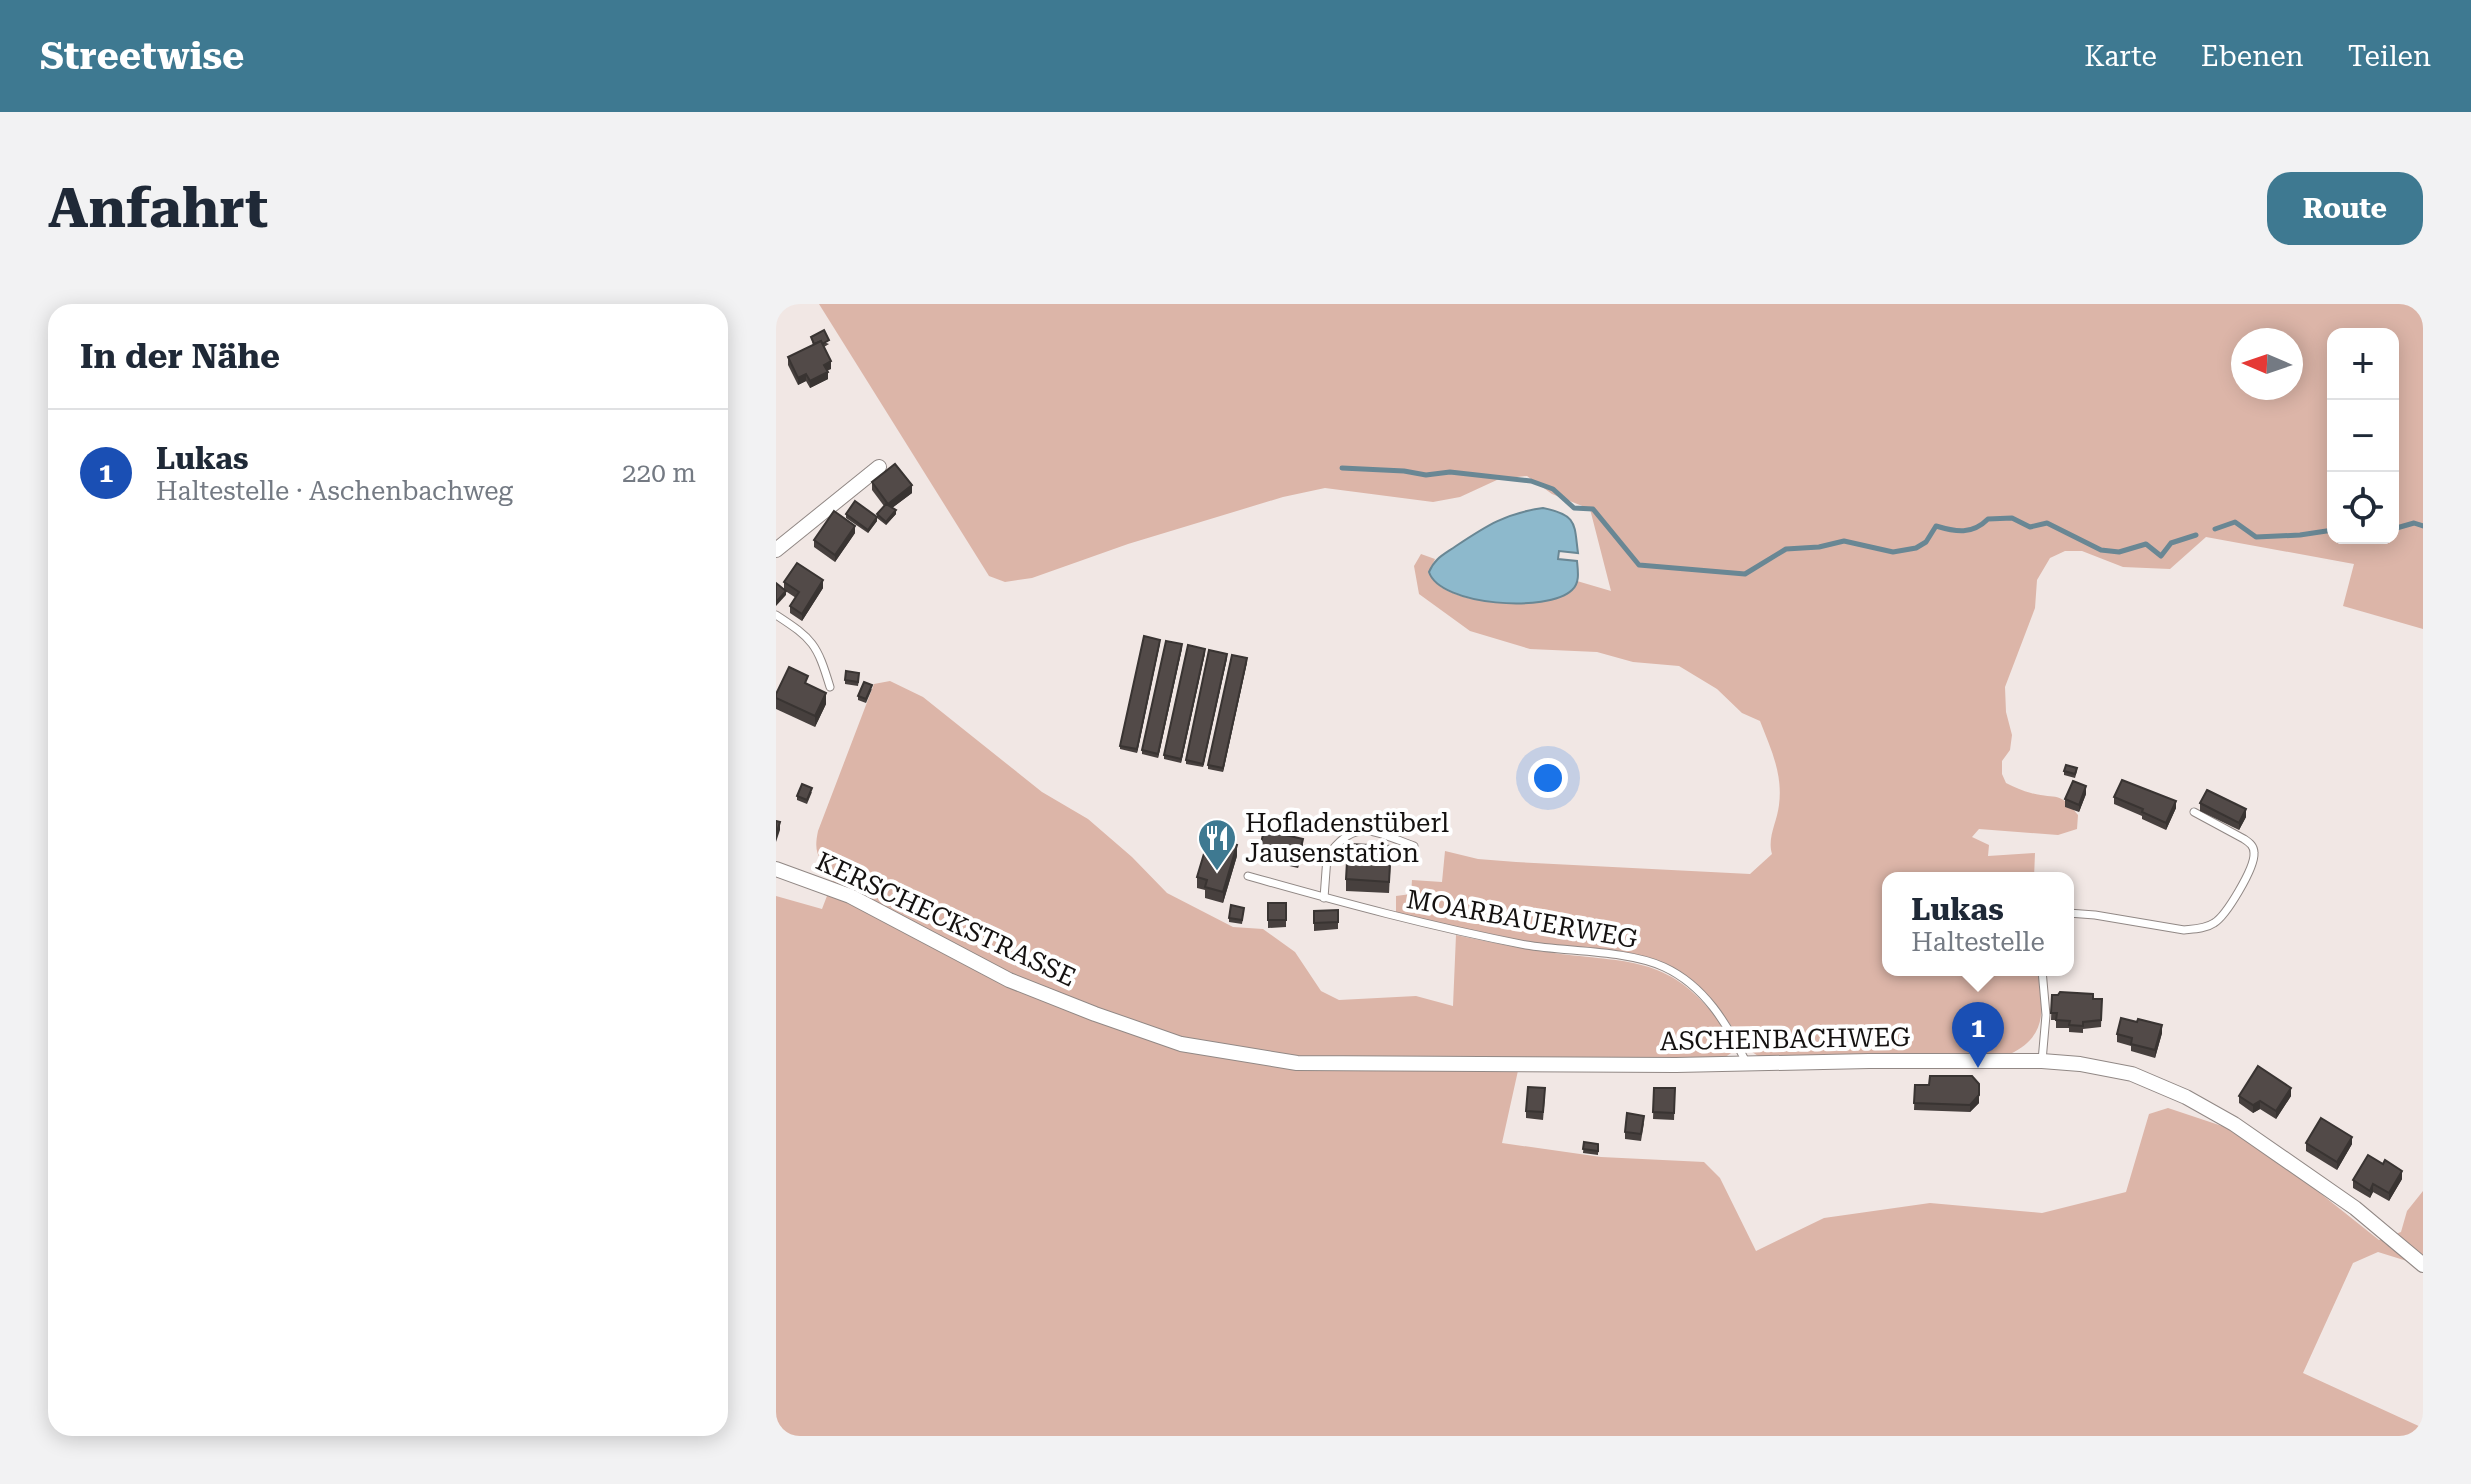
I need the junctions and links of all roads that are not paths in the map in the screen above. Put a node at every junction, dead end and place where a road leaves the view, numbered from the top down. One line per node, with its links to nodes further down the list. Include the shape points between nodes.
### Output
1 (879, 467): 2 (street)
2 (776, 550)
3 (776, 615): 4 (lane, via 810,638)
4 (830, 687)
5 (2194, 812): 10 (lane, via 2254,850 2231,905 2216,923 2184,930)
6 (1414, 846): 9 (lane, via 1370,830 1353,832 1327,857)
7 (776, 869): 12 (street, KERSCHECKSTRASSE, via 850,896 1009,980)
8 (1248, 876): 9 (lane, MOARBAUERWEG)
9 (1324, 898): 14 (lane, MOARBAUERWEG, via 1456,931 1663,966 1711,1004)
10 (2074, 913)
11 (2043, 976): 13 (lane)
12 (1095, 1014): 14 (street, ASCHENBACHWEG, via 1181,1044 1297,1063)
13 (2042, 1061): 14 (street, ASCHENBACHWEG); 15 (street, ASCHENBACHWEG, via 2132,1074 2186,1097 2320,1181)
14 (1747, 1064)
15 (2423, 1265)

